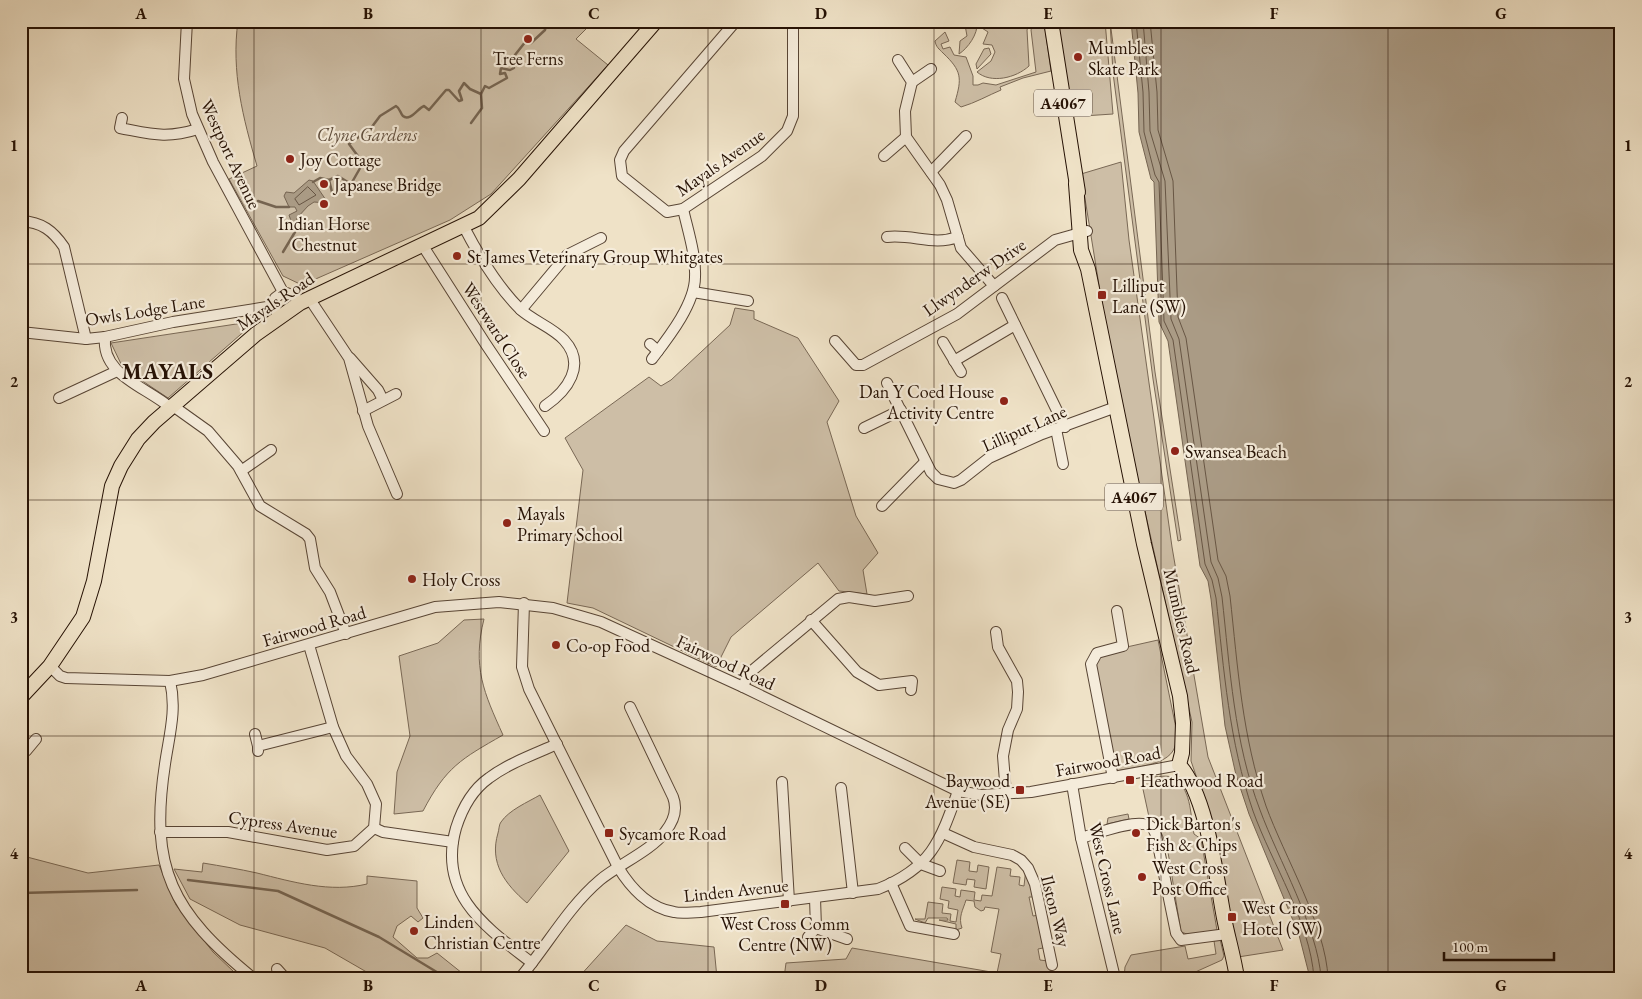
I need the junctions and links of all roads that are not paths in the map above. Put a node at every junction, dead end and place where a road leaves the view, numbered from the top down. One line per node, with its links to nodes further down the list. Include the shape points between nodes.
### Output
1 (187, 21): 10 (street, Westport Avenue, via 184,78)
2 (656, 21): 17 (main road, Mayals Road, via 518,179 479,218)
3 (736, 21): 15 (street, Mayals Avenue, via 624,150 620,160 622,176 661,209 667,212)
4 (1050, 21): 18 (main road, Mumbles Road / A4067)
5 (792, 23): 15 (street, Mayals Avenue, via 793,116 787,131 762,156)
6 (898, 60): 8 (street)
7 (931, 69): 8 (street)
8 (912, 82): 12 (street, via 905,111)
9 (118, 124): 10 (street, via 164,136 177,136)
10 (198, 129): 24 (street, Westport Avenue)
11 (966, 136): 14 (street)
12 (906, 138): 13 (street); 14 (street)
13 (884, 156)
14 (931, 172): 20 (street, via 947,200)
15 (683, 209): 25 (street, via 695,263)
16 (21, 221): 34 (street, via 44,226 64,247)
17 (464, 227): 22 (main road, Mayals Road); 29 (street, via 492,276)
18 (1083, 232): 23 (street, Llwynderw Drive, via 1055,240); 48 (main road, Mumbles Road / A4067, via 1081,250 1088,269)
19 (887, 236): 20 (street, via 903,235 944,242)
20 (958, 237): 23 (street, via 966,255)
21 (601, 238): 29 (street, via 567,256)
22 (423, 246): 27 (main road, Mayals Road); 53 (street, Westward Close)
23 (994, 286): 35 (street, Llwynderw Drive, via 957,314 863,365 856,365)
24 (283, 292): 27 (street); 30 (street, via 275,298)
25 (693, 292): 28 (street); 37 (street, via 655,355)
26 (1002, 298): 31 (street)
27 (304, 300): 30 (main road, Mayals Road); 38 (street)
28 (748, 301)
29 (521, 310): 46 (street, via 564,339 571,350 574,374)
30 (276, 311): 33 (street, Owls Lodge Lane, via 173,322); 47 (main road, Mayals Road)
31 (1015, 325): 39 (street); 52 (street)
32 (21, 332): 34 (street, Owls Lodge Lane)
33 (105, 337): 34 (street, Owls Lodge Lane); 40 (street, via 104,350)
34 (86, 339)
35 (835, 341)
36 (943, 342): 39 (street)
37 (650, 344)
38 (349, 358): 45 (street); 50 (street)
39 (954, 361): 41 (street)
40 (115, 372): 44 (street); 47 (street)
41 (961, 372)
42 (887, 383): 49 (street, Lilliput Lane)
43 (396, 394): 45 (street)
44 (59, 398)
45 (383, 400): 50 (street)
46 (552, 405)
47 (172, 407): 57 (street, via 208,431); 67 (main road, Mayals Road, via 138,439 121,466 112,486 94,581 83,617)
48 (1116, 407): 52 (street, Lilliput Lane); 78 (main road, Mumbles Road / A4067, via 1180,696 1183,723)
49 (901, 410): 51 (street); 55 (street, Lilliput Lane)
50 (363, 411): 58 (street)
51 (864, 428)
52 (1060, 428): 55 (street, Lilliput Lane, via 989,458 954,483 938,479); 56 (street)
53 (544, 431)
54 (271, 450): 57 (street)
55 (925, 462): 59 (street)
56 (1063, 464)
57 (241, 471): 65 (street, via 260,506 298,527 310,539 314,568 330,592)
58 (397, 494)
59 (882, 506)
60 (908, 596): 63 (street, via 875,601 849,597 838,599)
61 (524, 603): 65 (street, Fairwood Road, via 479,602 435,607); 69 (street, Fairwood Road, via 601,622); 76 (street, Linden Avenue, via 522,668)
62 (1117, 611): 79 (street, via 1126,645 1102,650 1091,660)
63 (811, 620): 69 (street, via 748,674); 70 (street, via 857,672 879,685 912,681)
64 (996, 632): 84 (street, via 998,647 1017,681 1018,692 1017,709 1008,730 1003,756)
65 (346, 634): 66 (street, Fairwood Road)
66 (309, 644): 68 (street, Fairwood Road, via 203,675); 73 (street)
67 (50, 666): 68 (street, Fairwood Road, via 66,678); 71 (main road, Mayals Road)
68 (170, 681): 86 (street, via 174,712 160,805)
69 (743, 687): 83 (street, Fairwood Road)
70 (911, 690)
71 (21, 697)
72 (630, 707): 92 (street, via 676,808 663,835)
73 (333, 726): 74 (street, via 258,748); 85 (street, via 346,756 376,804)
74 (255, 734)
75 (36, 739): 77 (street)
76 (557, 744): 89 (street, via 502,770 478,787 464,807); 92 (street, Linden Avenue)
77 (23, 752)
78 (1179, 765): 79 (street, Fairwood Road); 100 (main road, via 1188,774 1195,790)
79 (1113, 778): 81 (street, Fairwood Road)
80 (782, 782): 97 (street)
81 (1072, 784): 84 (street, Fairwood Road); 88 (street, West Cross Lane)
82 (841, 788): 95 (street)
83 (958, 791): 84 (street, Fairwood Road, via 981,795); 87 (street, Linden Avenue)
84 (1006, 794)
85 (374, 828): 86 (street, Cypress Avenue, via 354,846 327,850 228,832); 89 (street)
86 (160, 832): 105 (street, via 166,869 183,906 196,926)
87 (943, 833): 91 (street, Linden Avenue); 104 (street, Ilston Way, via 974,847 1012,855 1028,868 1035,884)
88 (1081, 838): 100 (street, via 1143,823 1153,828 1173,926 1181,940); 107 (street, West Cross Lane)
89 (452, 842): 103 (street, via 453,870 466,904 484,925)
90 (905, 848): 91 (street)
91 (921, 864): 93 (street); 94 (street, Linden Avenue)
92 (618, 867): 97 (street, Linden Avenue, via 638,893 651,903 673,912); 103 (street, via 599,880)
93 (940, 871)
94 (891, 884): 95 (street, Linden Avenue); 99 (street, via 910,926)
95 (853, 892): 96 (street, Linden Avenue)
96 (815, 898): 97 (street, Linden Avenue); 98 (street)
97 (790, 902)
98 (816, 928): 101 (street); 102 (street)
99 (954, 934)
100 (1227, 934): 108 (main road)
101 (808, 937)
102 (847, 939)
103 (532, 963): 106 (street)
104 (1052, 965)
105 (244, 972)
106 (520, 978)
107 (1114, 978)
108 (1237, 978)

